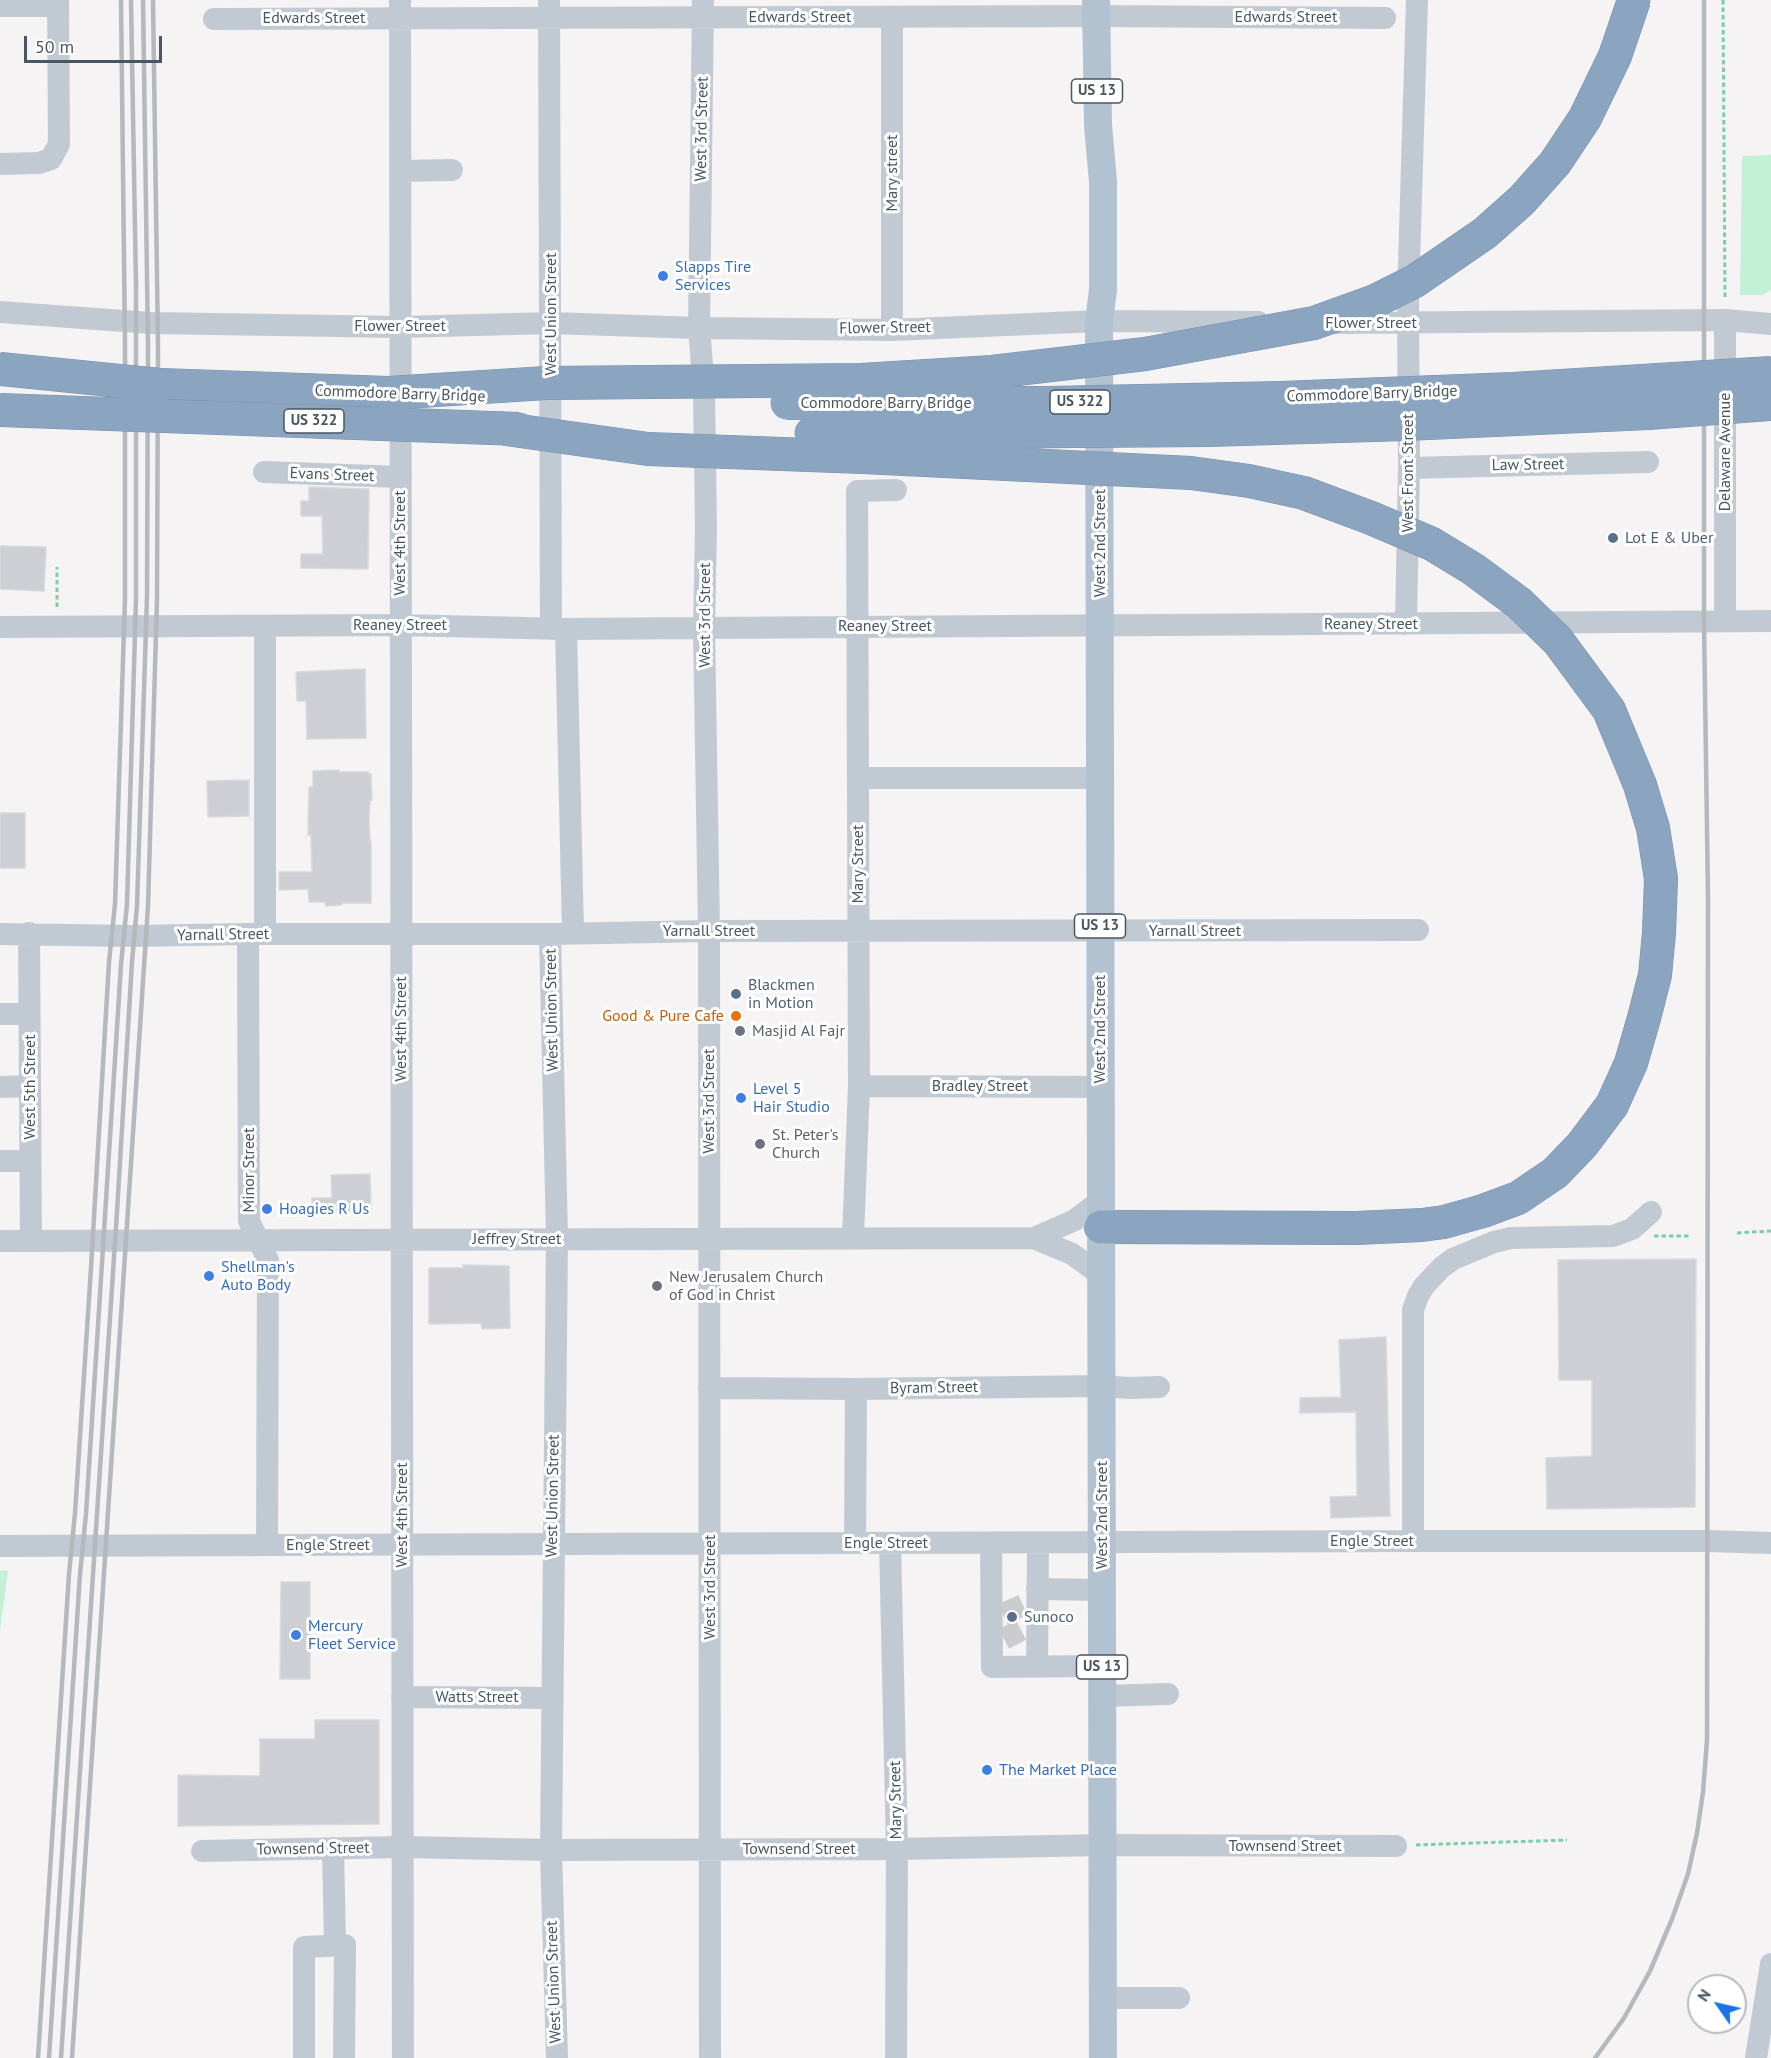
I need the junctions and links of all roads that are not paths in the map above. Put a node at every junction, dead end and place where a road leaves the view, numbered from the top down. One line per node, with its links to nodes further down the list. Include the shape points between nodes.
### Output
1 (1417, 0): 20 (street, West Front Street)
2 (1634, 0): 29 (highway, bridge, via 1615,56 1585,118 1555,163 1522,200 1485,233 1415,281 1375,301 1314,323 1145,354 992,372 861,380 546,383)
3 (58, 3): 4 (street); 13 (street, via 59,144 51,159)
4 (0, 6)
5 (549, 8): 7 (street, Edwards Street); 8 (street, Edwards Street); 19 (street, West Union Street)
6 (1096, 8): 10 (street, Edwards Street); 11 (street, Edwards Street); 18 (main road, West 2nd Street / US 13, via 1103,182 1103,290)
7 (400, 9): 12 (street, Edwards Street); 15 (street, West 4th Street)
8 (704, 9): 9 (street, Edwards Street); 23 (street, West 3rd Street)
9 (852, 9): 10 (street, Edwards Street)
10 (892, 17): 24 (street, Mary street)
11 (1385, 18)
12 (214, 19)
13 (0, 164)
14 (452, 170): 15 (street)
15 (401, 171): 22 (street, West 4th Street)
16 (0, 312): 22 (street, Flower Street, via 151,323)
17 (1725, 320): 20 (street, Flower Street); 21 (street, Flower Street); 40 (street, Delaware Avenue)
18 (1099, 321): 20 (street, Flower Street); 24 (street, Flower Street); 44 (main road, West 2nd Street / US 13)
19 (551, 323): 22 (street, Flower Street); 23 (street, Flower Street); 48 (street, West Union Street)
20 (1407, 323): 36 (street, West Front Street)
21 (1771, 324)
22 (400, 327): 38 (street, West 4th Street)
23 (699, 328): 24 (street, Flower Street); 49 (street, West 3rd Street, via 704,390)
24 (892, 330)
25 (0, 369): 28 (highway, bridge)
26 (1771, 373): 29 (highway, Commodore Barry Bridge / US 322, bridge, via 1513,389 1049,403 653,402)
27 (0, 379): 28 (highway, Commodore Barry Bridge / US 322, bridge)
28 (160, 386): 29 (highway, Commodore Barry Bridge / US 322)
29 (389, 393)
30 (1771, 404): 34 (highway, Commodore Barry Bridge / US 322, bridge, via 1648,413 1209,430 905,434)
31 (0, 410): 32 (highway, Commodore Barry Bridge / US 322, bridge)
32 (130, 415): 33 (highway, bridge); 34 (highway, Commodore Barry Bridge / US 322, bridge)
33 (0, 416)
34 (499, 428): 70 (highway, bridge, via 648,449 1191,473 1249,481 1304,493 1432,544 1520,603 1558,641 1609,710 1640,785 1653,828 1661,879 1655,975 1631,1063 1612,1105 1582,1145 1554,1173 1518,1198 1422,1225 1356,1228)
35 (1648, 462): 36 (street, Law Street)
36 (1409, 468): 42 (street, West Front Street)
37 (264, 472): 38 (street, Evans Street)
38 (401, 477): 43 (street, West 4th Street)
39 (896, 490): 47 (street, Mary Street, via 857,491)
40 (1725, 621): 41 (street, Reaney Street); 42 (street, Reaney Street)
41 (1771, 621)
42 (1406, 624): 44 (street, Reaney Street)
43 (400, 625): 45 (street, Reaney Street); 48 (street, Reaney Street); 59 (street, West 4th Street)
44 (1100, 625): 47 (street, Reaney Street); 51 (main road, West 2nd Street / US 13)
45 (265, 626): 46 (street, Reaney Street); 58 (street, Minor Street)
46 (0, 627)
47 (858, 627): 49 (street, Reaney Street); 50 (street, Mary Street)
48 (559, 628): 49 (street, Reaney Street); 60 (street, West Union Street)
49 (704, 628): 53 (street, West 3rd Street)
50 (858, 778): 51 (street); 55 (street, Mary Street)
51 (1100, 778): 54 (main road, West 2nd Street / US 13)
52 (1418, 930): 54 (street, Yarnall Street)
53 (709, 931): 55 (street, Yarnall Street); 60 (street, Yarnall Street); 73 (street, West 3rd Street)
54 (1100, 931): 55 (street, Yarnall Street); 66 (main road, West 2nd Street / US 13)
55 (857, 932): 64 (street, Mary Street)
56 (29, 933): 57 (street, Yarnall Street); 58 (street, Yarnall Street); 62 (street, West 5th Street)
57 (0, 934)
58 (256, 934): 59 (street, Yarnall Street); 75 (street, Minor Street, via 249,1221)
59 (401, 934): 60 (street, Yarnall Street); 76 (street, West 4th Street)
60 (562, 934): 72 (street, West Union Street)
61 (0, 1014): 62 (street)
62 (29, 1014): 63 (street, West 5th Street)
63 (30, 1086): 65 (street); 68 (street, West 5th Street)
64 (859, 1086): 66 (street, Bradley Street); 71 (street, Mary Street)
65 (0, 1087)
66 (1101, 1087): 70 (main road, West 2nd Street / US 13)
67 (0, 1161): 68 (street)
68 (30, 1161): 77 (street, West 5th Street)
69 (1651, 1212): 84 (street, via 1632,1229 1613,1236 1511,1238 1494,1242 1453,1259 1418,1296 1413,1310)
70 (1101, 1213): 74 (street); 79 (main road, West 2nd Street / US 13)
71 (853, 1237): 73 (street, Jeffrey Street); 74 (street, Jeffrey Street)
72 (556, 1238): 73 (street, Jeffrey Street); 76 (street, Jeffrey Street); 91 (street, West Union Street)
73 (709, 1238): 82 (street, West 3rd Street)
74 (1034, 1238): 79 (street, via 1060,1247)
75 (258, 1239): 76 (street, Jeffrey Street); 77 (street, Jeffrey Street); 93 (street, Minor Street, via 268,1260)
76 (401, 1239): 94 (street, West 4th Street)
77 (31, 1240): 78 (street, Jeffrey Street)
78 (0, 1241)
79 (1101, 1275): 80 (main road, West 2nd Street / US 13)
80 (1101, 1386): 81 (street, Byram Street); 83 (street, Byram Street); 89 (main road, West 2nd Street / US 13)
81 (1159, 1387)
82 (709, 1388): 83 (street, Byram Street); 92 (street, West 3rd Street)
83 (856, 1389): 85 (street)
84 (1413, 1541): 89 (street, Engle Street); 90 (street, Engle Street)
85 (855, 1543): 86 (street, Engle Street); 92 (street, Engle Street)
86 (890, 1543): 87 (street, Engle Street); 110 (street, Mary Street)
87 (991, 1543): 88 (street, Engle Street); 97 (street)
88 (1038, 1543): 89 (street, Engle Street); 97 (street)
89 (1102, 1543): 96 (main road, West 2nd Street / US 13)
90 (1771, 1543)
91 (553, 1544): 92 (street, Engle Street); 94 (street, Engle Street); 104 (street, West Union Street)
92 (710, 1544): 109 (street, West 3rd Street)
93 (267, 1545): 94 (street, Engle Street); 95 (street, Engle Street)
94 (402, 1545): 103 (street, West 4th Street)
95 (0, 1546)
96 (1102, 1590): 97 (street); 100 (main road, West 2nd Street / US 13)
97 (1018, 1605): 98 (street); 98 (street)
98 (1014, 1634): 99 (street); 99 (street, via 992,1667)
99 (1037, 1666): 100 (street)
100 (1102, 1666): 102 (main road, West 2nd Street / US 13)
101 (1168, 1694): 102 (street)
102 (1102, 1696): 105 (main road, West 2nd Street / US 13)
103 (402, 1697): 104 (street, Watts Street); 107 (street, West 4th Street)
104 (552, 1698): 111 (street, West Union Street)
105 (1103, 1845): 106 (street, Townsend Street); 110 (street, Townsend Street); 115 (main road, West 2nd Street / US 13)
106 (1396, 1846)
107 (402, 1847): 108 (street, Townsend Street); 111 (street, Townsend Street); 119 (street, West 4th Street)
108 (333, 1848): 112 (street, Townsend Street); 113 (street)
109 (710, 1849): 110 (street, Townsend Street); 111 (street, Townsend Street); 121 (street, West 3rd Street)
110 (897, 1849): 122 (street, Mary Street)
111 (551, 1850): 120 (street, West Union Street)
112 (202, 1851)
113 (335, 1945): 117 (street, via 304,1947); 118 (street, via 345,1945)
114 (1771, 1964): 124 (street)
115 (1103, 1998): 116 (street); 123 (main road, West 2nd Street / US 13)
116 (1179, 1998)
117 (304, 2058)
118 (344, 2058)
119 (403, 2058)
120 (556, 2058)
121 (710, 2058)
122 (896, 2058)
123 (1103, 2058)
124 (1756, 2058)

